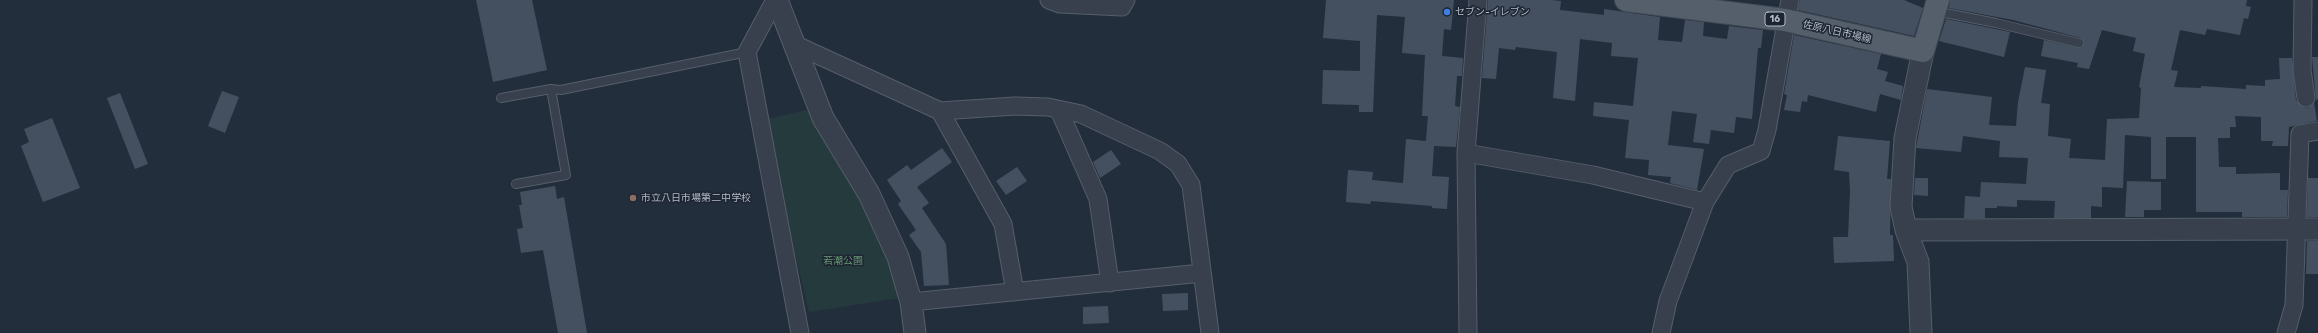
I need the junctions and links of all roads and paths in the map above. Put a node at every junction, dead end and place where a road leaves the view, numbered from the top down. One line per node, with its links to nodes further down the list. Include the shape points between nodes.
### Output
1 (776, 0): 11 (street); 13 (street)
2 (1050, 0): 3 (street, via 1060,4 1122,7)
3 (1126, 0)
4 (1478, 0): 20 (street)
5 (1632, 0): 7 (main road, 佐原八日市場線 / 16)
6 (2303, 0): 16 (street, via 2302,70)
7 (1660, 2): 9 (main road, 佐原八日市場線 / 16)
8 (1936, 5): 10 (lane); 12 (main road)
9 (1787, 10): 12 (main road, 佐原八日市場線 / 16); 22 (street, via 1767,130 1761,151 1728,165)
10 (2079, 43)
11 (796, 45): 18 (street); 28 (street, via 807,81 823,118 869,194 898,257)
12 (1923, 51): 24 (street, via 1905,138 1901,207)
13 (747, 52): 14 (lane, via 561,90); 29 (street)
14 (551, 89): 15 (lane); 21 (lane, via 566,175)
15 (501, 98)
16 (2306, 98)
17 (1059, 110): 18 (street, via 1015,106); 25 (street, via 1081,114 1139,140 1178,164 1191,185); 26 (street, via 1098,199)
18 (940, 111): 27 (street, via 1003,224)
19 (2318, 131): 23 (street, via 2300,134)
20 (1466, 153): 22 (street, via 1593,175); 32 (street)
21 (516, 184)
22 (1705, 202): 33 (street, via 1668,301)
23 (2308, 229): 24 (street); 35 (street, via 2294,305)
24 (1906, 230): 34 (street, via 1918,262)
25 (1202, 273): 26 (street); 31 (street)
26 (1110, 283): 27 (street)
27 (1015, 292): 28 (street)
28 (911, 302): 30 (street)
29 (800, 333)
30 (915, 333)
31 (1210, 333)
32 (1468, 333)
33 (1661, 333)
34 (1921, 333)
35 (2286, 333)

